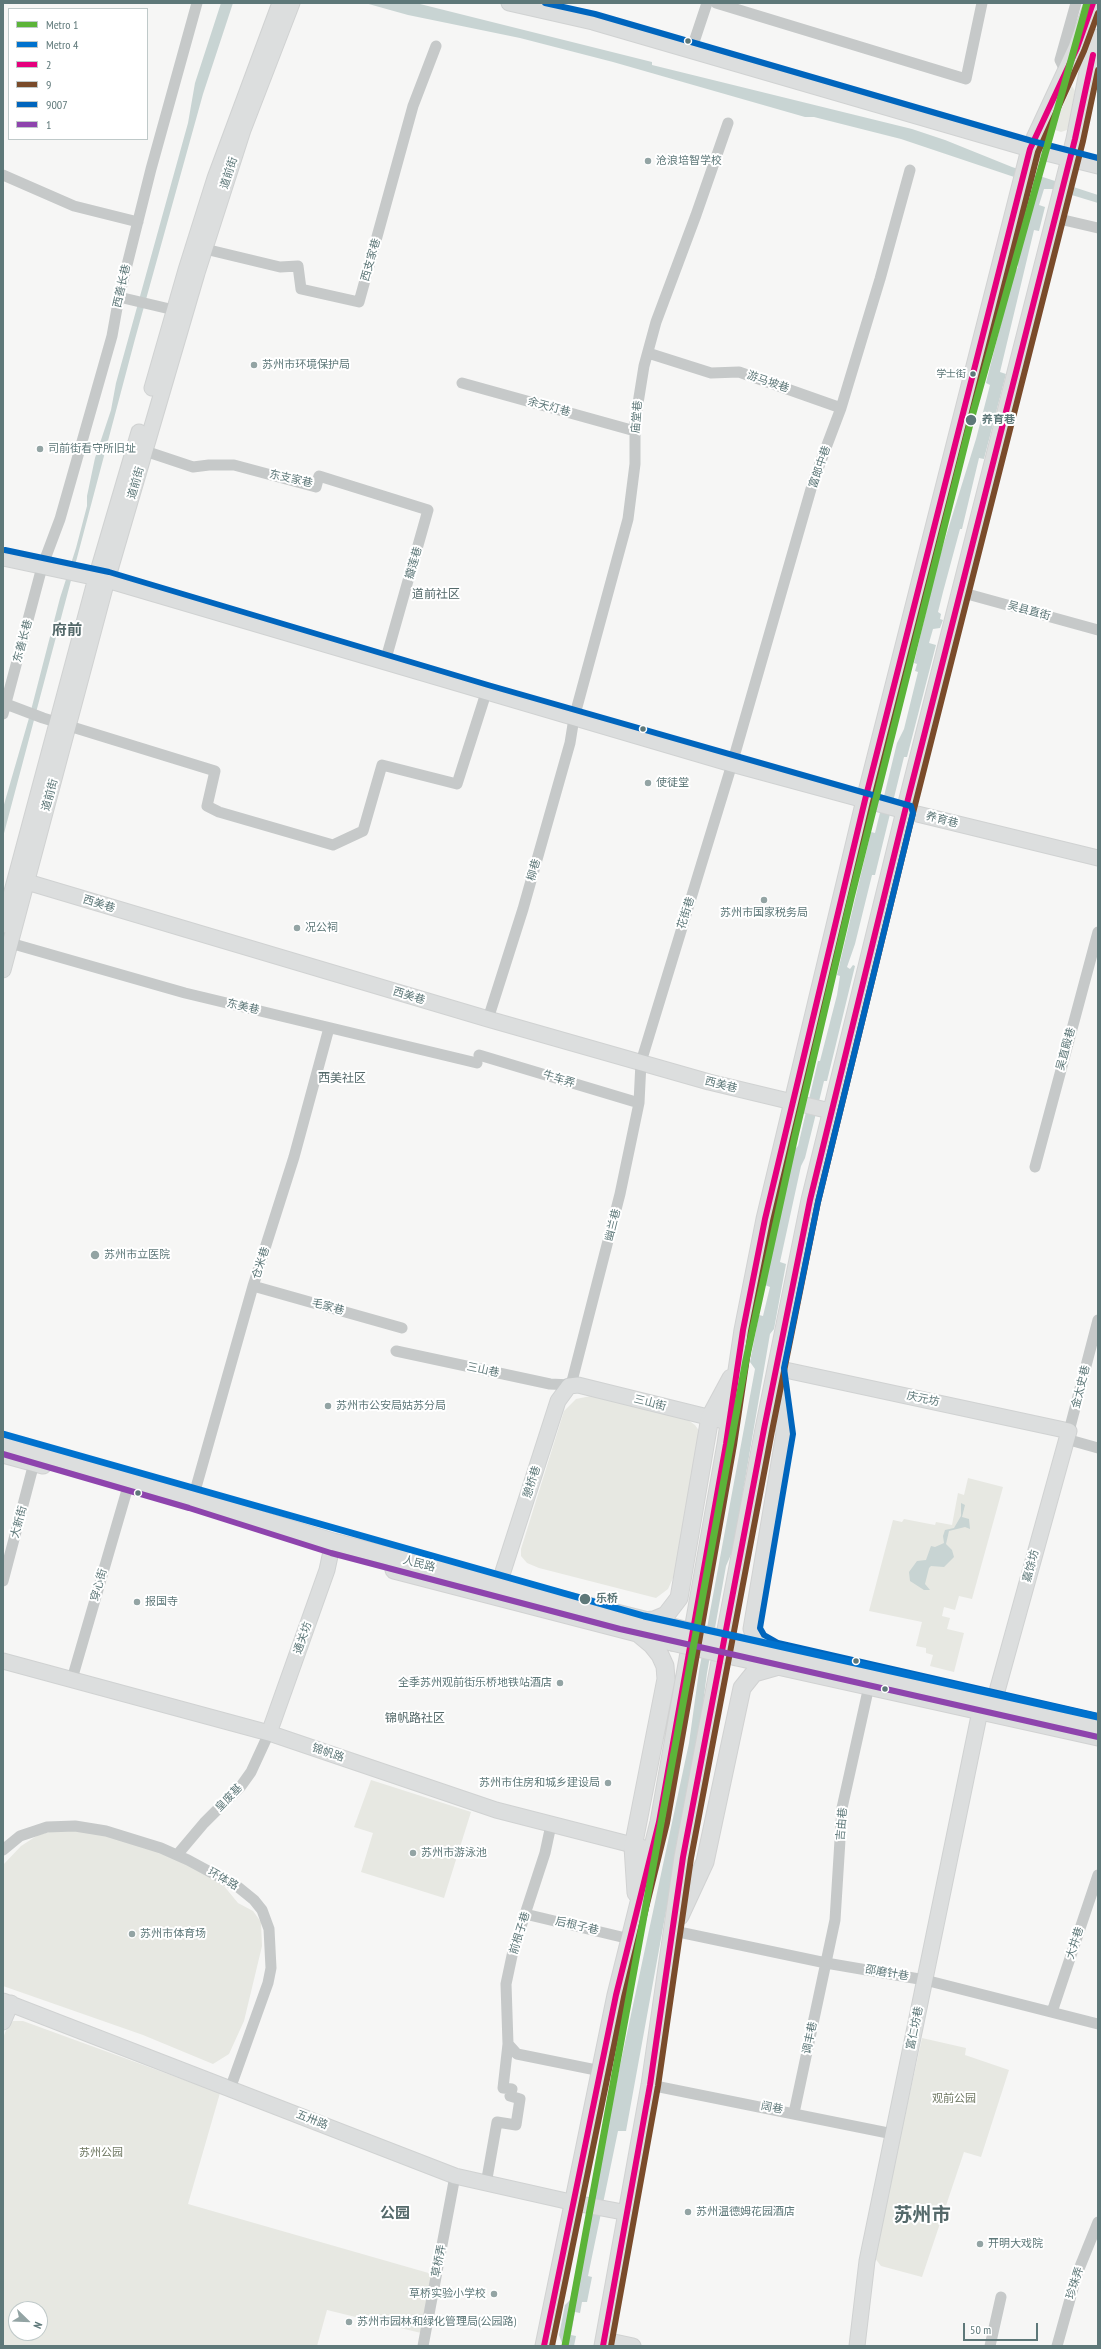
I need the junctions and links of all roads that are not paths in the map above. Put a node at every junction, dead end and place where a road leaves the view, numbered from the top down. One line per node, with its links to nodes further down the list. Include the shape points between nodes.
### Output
1 (198, 3): 21 (street, 西善长巷)
2 (509, 3): 11 (street, via 593,22)
3 (707, 3): 11 (street)
4 (716, 3): 5 (street, via 966,79)
5 (982, 3)
6 (1076, 3): 13 (street, via 1060,60)
7 (1093, 3): 13 (main road)
8 (283, 5): 23 (street, 道前街); 25 (street, 道前街, via 232,127)
9 (1098, 38): 12 (main road)
10 (436, 46): 23 (street, 西支家巷, via 413,106 359,302 301,289 298,266 280,267)
11 (692, 51): 15 (street)
12 (1095, 58): 16 (main road)
13 (1066, 72): 15 (main road)
14 (728, 123): 26 (street, 庙堂巷, via 666,293)
15 (1030, 149): 16 (street); 43 (main road)
16 (1070, 159): 17 (street); 20 (main road)
17 (1098, 166)
18 (910, 170): 28 (street, 富郎中巷)
19 (3, 175): 21 (street, via 74,206)
20 (1055, 218): 22 (street); 35 (main road)
21 (138, 222): 24 (street, 西善长巷)
22 (1098, 228)
23 (204, 249): 30 (street, 道前街)
24 (119, 297): 25 (street); 33 (street, 西善长巷, via 112,336 89,419 60,519)
25 (174, 310): 34 (street, 道前街)
26 (648, 353): 28 (street, 游马坡巷, via 711,373 740,372); 29 (street, 庙堂巷)
27 (462, 383): 29 (street, 余天灯巷)
28 (841, 408): 42 (street, 富郎中巷, via 814,482)
29 (635, 431): 40 (street, 庙堂巷, via 635,464 628,519)
30 (145, 451): 31 (street, 东支家巷, via 193,467 209,464 234,465 316,487 319,476); 34 (street, 道前街)
31 (428, 510): 37 (street, 瓣莲巷)
32 (3, 558): 33 (street, 养育巷)
33 (42, 567): 34 (street, 养育巷); 39 (street, 东善长巷)
34 (102, 579): 37 (street, 养育巷); 41 (street, 道前街)
35 (960, 592): 36 (street, 吴县直街); 44 (main road)
36 (1098, 630)
37 (385, 662): 38 (street, 养育巷)
38 (486, 693): 40 (street, 养育巷); 41 (street, via 457,784 382,765 363,831 333,845 218,812 207,806 215,772)
39 (4, 709): 41 (street, via 27,712)
40 (574, 718): 42 (street, 养育巷); 51 (street, 柳巷, via 570,743 525,902)
41 (64, 723): 46 (street, 道前街); 47 (street, 道前街)
42 (732, 764): 43 (street, 养育巷); 54 (street, 花街巷)
43 (870, 801): 44 (street, 养育巷); 56 (main road)
44 (901, 809): 45 (street, 养育巷); 57 (main road)
45 (1098, 858)
46 (27, 882): 49 (street, 道前街); 51 (street, 西美巷)
47 (3, 925)
48 (1098, 932): 58 (street, 吴直殿巷)
49 (10, 943): 50 (street, 道前街); 52 (street, 东美巷, via 185,993)
50 (3, 970)
51 (488, 1020): 54 (street, 西美巷)
52 (329, 1028): 53 (street, 东美巷); 59 (street, 仓米巷, via 294,1157)
53 (478, 1059): 55 (street, 牛车弄)
54 (641, 1062): 55 (street, 幽兰巷); 56 (street, 西美巷)
55 (639, 1103): 65 (street, 幽兰巷, via 620,1194)
56 (799, 1104): 57 (street, 西美巷); 63 (main road, via 760,1242)
57 (826, 1110): 64 (main road)
58 (1035, 1167)
59 (253, 1286): 61 (street, 毛家巷); 76 (street, 仓米巷)
60 (1098, 1320): 70 (street, 金太史巷)
61 (402, 1328)
62 (396, 1351): 65 (street, 三山巷, via 543,1382)
63 (736, 1368): 66 (main road); 67 (main road)
64 (776, 1368): 68 (main road); 69 (main road); 70 (street, 庆元坊)
65 (571, 1385): 66 (street, 三山街); 79 (street, 憩桥巷, via 565,1388 558,1401)
66 (710, 1417): 67 (street, 三山街); 80 (main road, via 679,1598 666,1615)
67 (728, 1422): 93 (main road)
68 (764, 1429): 69 (main road); 81 (main road)
69 (785, 1433): 82 (main road, via 752,1629 758,1641)
70 (1067, 1435): 72 (street); 86 (street, 嘉馀坊)
71 (3, 1441): 76 (main road, 人民路)
72 (1098, 1448)
73 (3, 1454): 74 (main road, 人民路)
74 (34, 1463): 75 (main road, 人民路); 78 (street, 大新街)
75 (127, 1490): 77 (main road, 人民路); 84 (street, 穿心街)
76 (193, 1498): 77 (main road, 人民路)
77 (332, 1548): 79 (main road, 人民路); 80 (main road, 人民路); 88 (street, 通关坊, via 327,1570)
78 (3, 1581)
79 (499, 1584): 80 (main road, 人民路)
80 (641, 1627): 81 (main road, 人民路, bridge); 91 (main road, via 665,1666 666,1679)
81 (733, 1648): 82 (main road, 人民路); 98 (main road, via 682,1857)
82 (776, 1659): 85 (main road, 人民路); 86 (main road, 人民路); 98 (main road, via 754,1673 742,1688 706,1862)
83 (3, 1661): 84 (street, 锦帆路)
84 (72, 1679): 88 (street, 锦帆路)
85 (869, 1686): 86 (main road, 人民路); 100 (street, 吉由巷, via 842,1808 835,1920)
86 (987, 1706): 87 (main road, 人民路); 89 (main road, 人民路); 101 (street, 富仁坊巷)
87 (1098, 1724)
88 (269, 1733): 90 (street, 锦帆路, via 458,1798); 94 (street, 皇废基, via 251,1772 241,1786)
89 (1098, 1737)
90 (551, 1825): 91 (street, 锦帆路); 97 (street, 前根子巷, via 545,1854)
91 (633, 1847): 93 (street, 锦帆路); 96 (main road)
92 (3, 1850): 94 (street, 环体路, via 13,1840 30,1831 47,1826 68,1826 106,1831)
93 (652, 1850): 96 (main road)
94 (177, 1855): 109 (street, 环体路, via 246,1892 262,1910 269,1929 272,1955 270,1976)
95 (1098, 1875): 103 (street, 大井巷)
96 (637, 1909): 99 (main road)
97 (525, 1914): 99 (street, 后根子巷); 106 (street, 前根子巷, via 506,1984)
98 (674, 1931): 100 (street, 邵磨针巷); 108 (main road)
99 (630, 1939): 107 (main road)
100 (826, 1963): 101 (street, 邵磨针巷); 110 (street, 调丰巷)
101 (925, 1980): 103 (street, 邵磨针巷); 111 (street, 富仁坊巷)
102 (7, 2002): 104 (street); 109 (street, 五卅路)
103 (1052, 2012): 105 (street, 邵磨针巷)
104 (3, 2022)
105 (1098, 2024)
106 (508, 2044): 107 (street, via 517,2054); 113 (street, 前根子巷, via 503,2088 512,2089 510,2096 520,2099 516,2125 496,2122)
107 (601, 2070): 114 (main road)
108 (650, 2085): 110 (street, 阔巷); 115 (main road)
109 (230, 2089): 112 (street, 五卅路)
110 (794, 2113): 111 (street, 阔巷)
111 (893, 2134): 122 (street, 富仁坊巷, via 867,2261)
112 (454, 2176): 113 (street, 五卅路); 119 (street, 草桥弄)
113 (486, 2184): 114 (street, 五卅路)
114 (581, 2205): 115 (street, 五卅路); 120 (main road)
115 (621, 2212): 118 (main road)
116 (1098, 2222): 124 (street, 珍珠弄, via 1077,2274)
117 (1001, 2297): 123 (street)
118 (604, 2343): 121 (street)
119 (423, 2346)
120 (544, 2346)
121 (633, 2346)
122 (857, 2346)
123 (990, 2346)
124 (1057, 2346)

